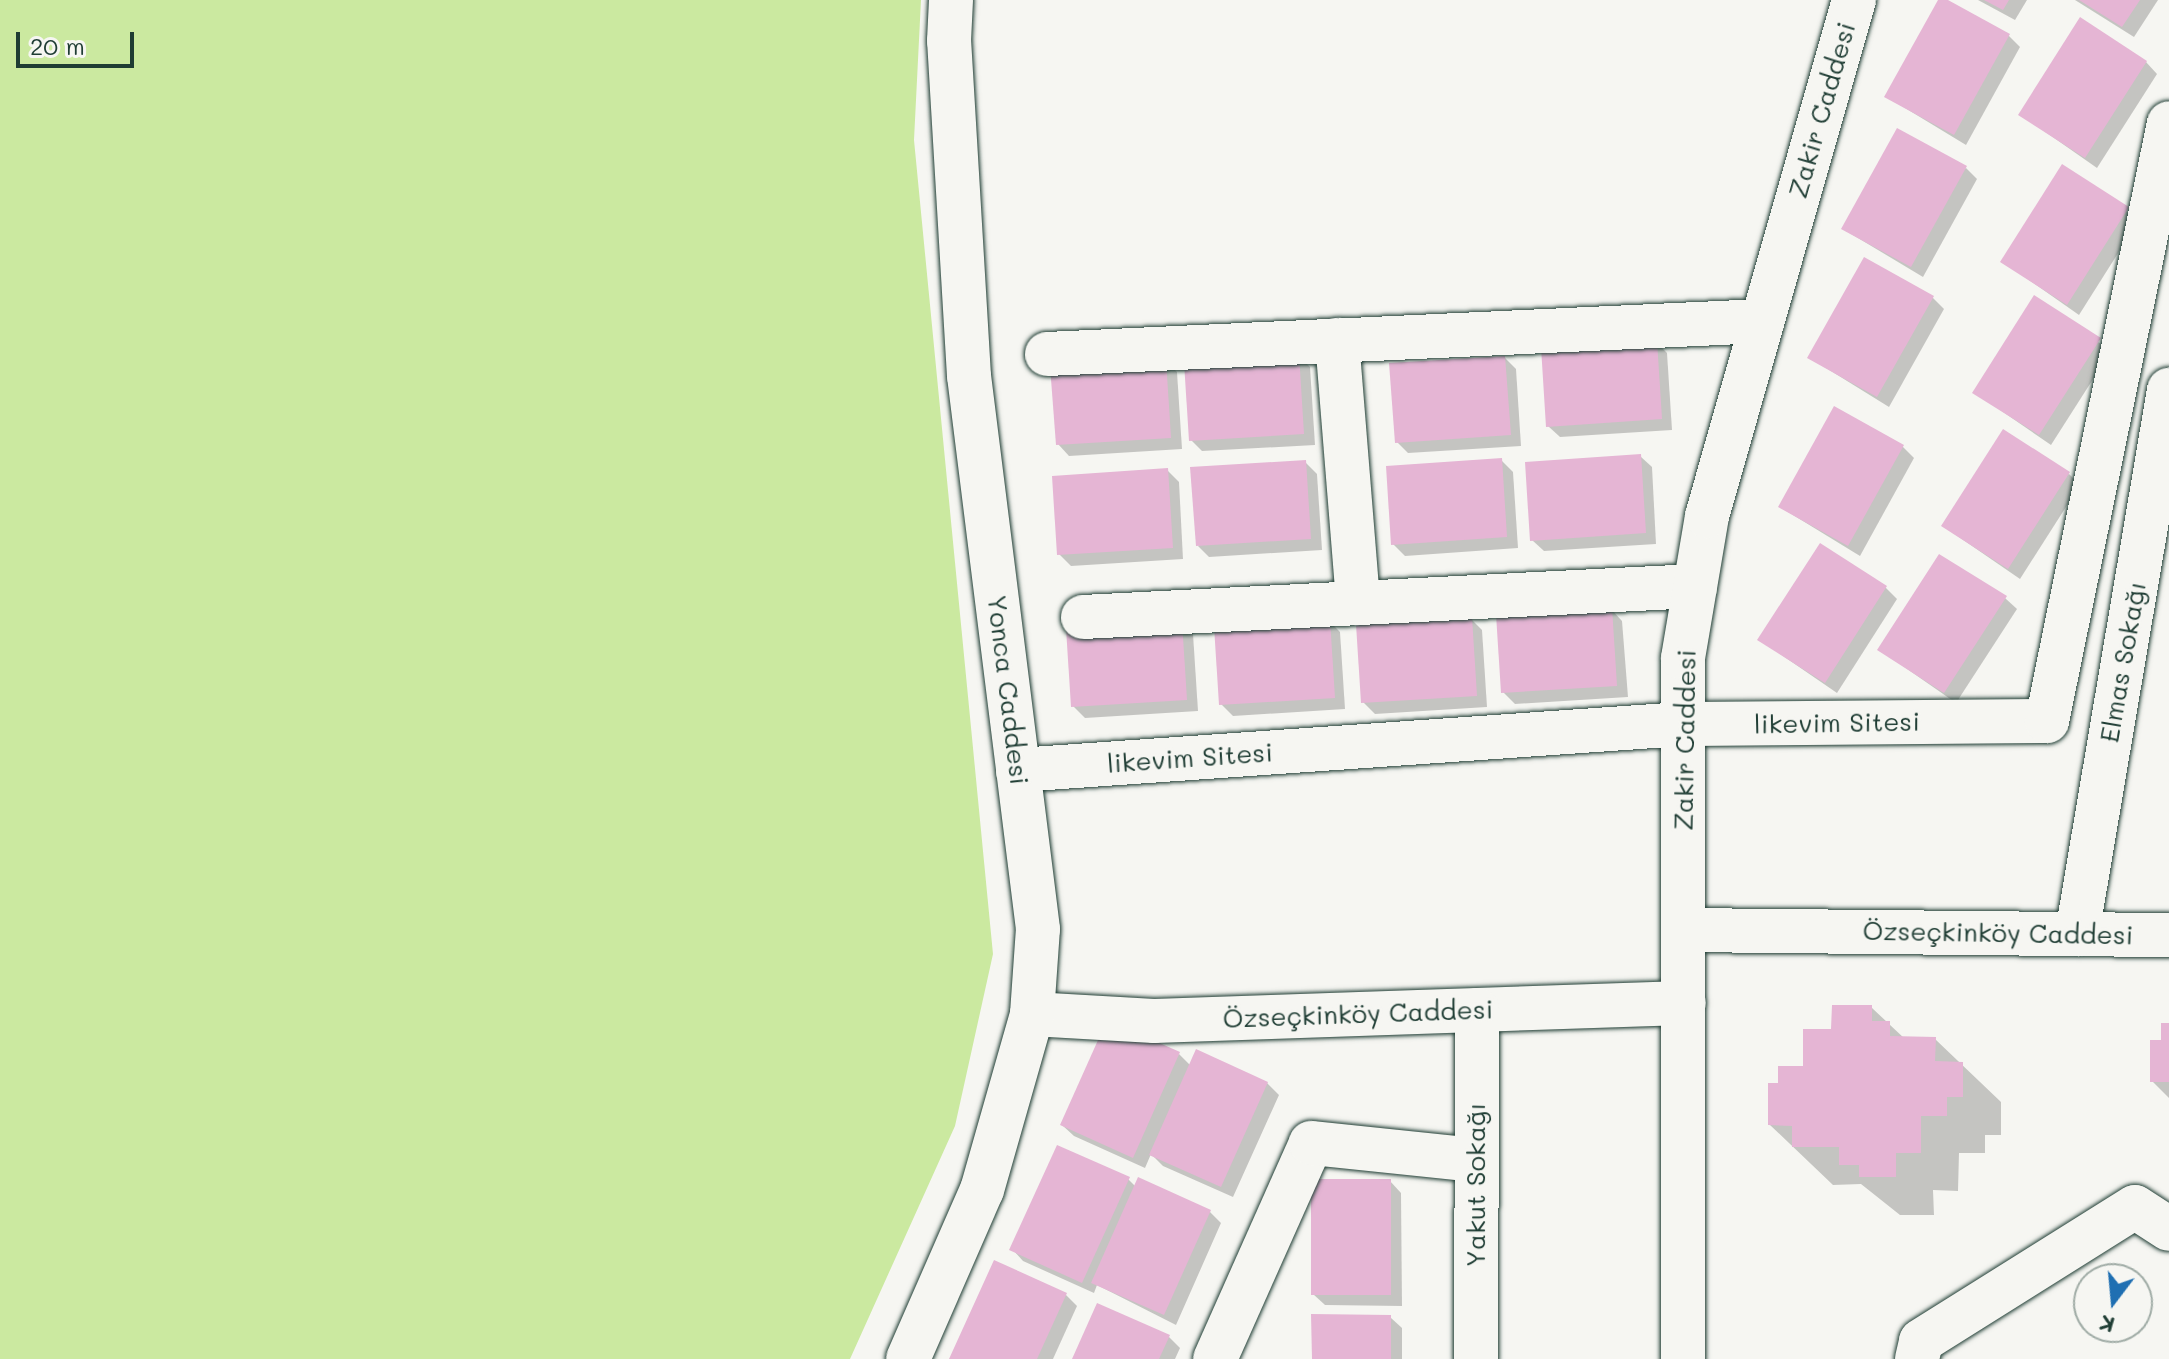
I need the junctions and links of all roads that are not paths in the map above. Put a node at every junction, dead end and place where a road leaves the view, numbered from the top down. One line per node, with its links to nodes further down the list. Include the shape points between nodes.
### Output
1 (951, 0): 12 (street, Yonca Caddesi, via 969,376)
2 (1854, 0): 4 (street, Zakir Caddesi)
3 (2169, 123): 11 (street, likevim Sitesi, via 2047,721)
4 (1762, 321): 5 (street); 8 (street, Zakir Caddesi, via 1707,516)
5 (1337, 340): 6 (street); 9 (street)
6 (1047, 354)
7 (2169, 390): 14 (street, Elmas Sokağı)
8 (1695, 586): 9 (street); 11 (street, Zakir Caddesi, via 1683,658)
9 (1358, 603): 10 (street)
10 (1083, 617)
11 (1683, 724): 12 (street, likevim Sitesi); 13 (street, Zakir Caddesi)
12 (1018, 770): 18 (street, Yonca Caddesi, via 1038,929)
13 (1684, 930): 14 (street, Özseçkinköy Caddesi); 16 (street, Zakir Caddesi)
14 (2077, 934): 15 (street, Özseçkinköy Caddesi)
15 (2169, 935)
16 (1684, 1003): 17 (street, Özseçkinköy Caddesi); 24 (street, Zakir Caddesi)
17 (1477, 1010): 18 (street, Özseçkinköy Caddesi, via 1154,1021); 19 (street, Yakut Sokağı)
18 (1032, 1014): 21 (street, Yonca Caddesi, via 982,1190)
19 (1476, 1160): 22 (street, via 1311,1143); 23 (street, Yakut Sokağı)
20 (2169, 1229): 25 (street, via 2135,1207 1921,1341)
21 (908, 1359)
22 (1215, 1359)
23 (1476, 1359)
24 (1683, 1359)
25 (1917, 1359)

